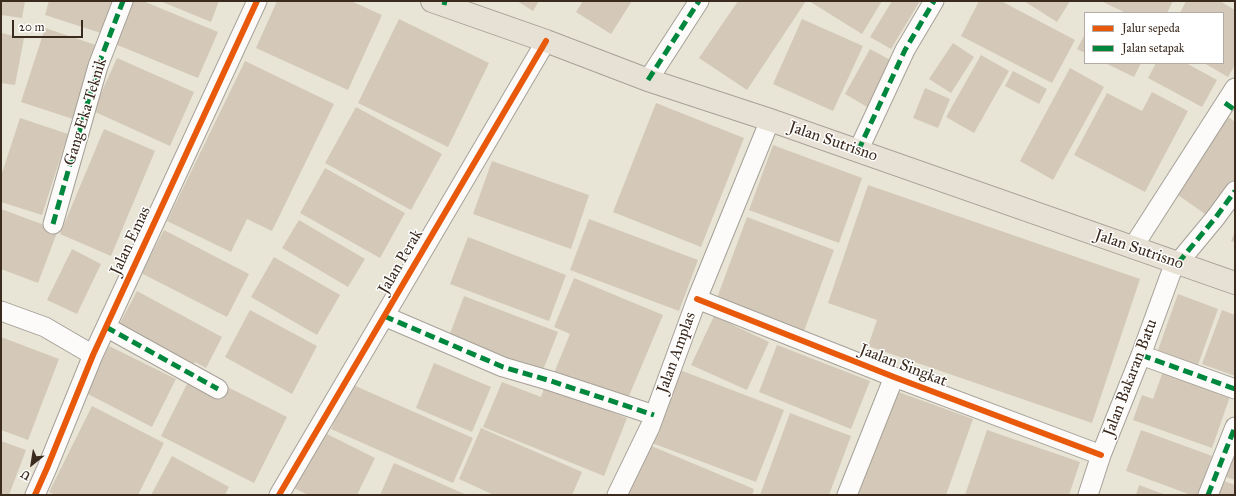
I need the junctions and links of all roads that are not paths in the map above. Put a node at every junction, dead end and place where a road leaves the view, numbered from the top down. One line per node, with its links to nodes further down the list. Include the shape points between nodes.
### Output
1 (124, 1): 12 (street, Gang Eka Teknik, via 98,66)
2 (257, 1): 19 (street, Jalan Emas)
3 (699, 1): 7 (street)
4 (934, 1): 10 (street, via 905,50)
5 (440, 2): 6 (main road, Jalan Sutrisno)
6 (546, 41): 7 (main road, Jalan Sutrisno); 18 (street, Jalan Perak)
7 (648, 80): 9 (main road, Jalan Sutrisno)
8 (1232, 100): 13 (street)
9 (770, 120): 10 (main road, Jalan Sutrisno); 16 (street, Jalan Amplas)
10 (858, 151): 13 (main road, Jalan Sutrisno)
11 (1235, 191): 14 (street, Jalan Bakaran Batu)
12 (53, 224)
13 (1133, 247): 14 (main road, Jalan Sutrisno)
14 (1177, 263): 15 (main road, Jalan Sutrisno); 21 (street, Jalan Bakaran Batu)
15 (1235, 283)
16 (697, 299): 22 (street, Jaalan Singkat); 25 (street, Jalan Amplas)
17 (1, 311): 20 (street, via 45,327)
18 (384, 316): 25 (street, via 503,367); 29 (street, Jalan Perak)
19 (106, 327): 20 (street, Jalan Emas); 23 (street)
20 (93, 355): 28 (street, Jalan Emas)
21 (1141, 355): 24 (street); 27 (street, Jalan Bakaran Batu)
22 (894, 377): 27 (street, Jaalan Singkat); 31 (street)
23 (218, 389)
24 (1235, 389)
25 (654, 415): 30 (street, Jalan Amplas)
26 (1235, 426): 33 (street)
27 (1101, 455): 32 (street, Jalan Bakaran Batu)
28 (35, 495)
29 (279, 495)
30 (617, 495)
31 (847, 495)
32 (1088, 495)
33 (1208, 495)

